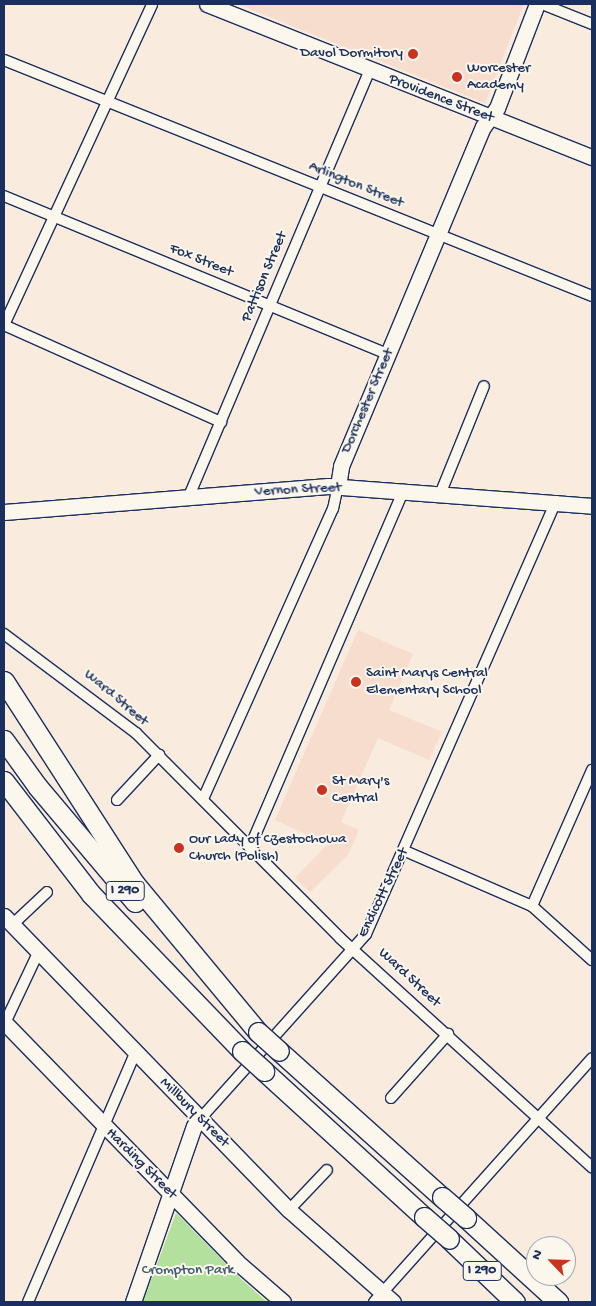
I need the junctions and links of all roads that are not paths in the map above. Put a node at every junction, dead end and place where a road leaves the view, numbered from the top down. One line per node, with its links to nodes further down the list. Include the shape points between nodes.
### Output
1 (152, 4): 8 (street)
2 (207, 4): 7 (main road, Providence Street)
3 (537, 4): 9 (main road, Dorchester Street)
4 (542, 4): 5 (street)
5 (592, 24)
6 (4, 60): 8 (street, Arlington Street)
7 (369, 71): 9 (main road, Providence Street); 11 (street, Pattison Street)
8 (108, 102): 11 (street, Arlington Street); 13 (street)
9 (490, 118): 10 (main road, Providence Street); 14 (main road, Dorchester Street)
10 (592, 157)
11 (320, 186): 14 (street, Arlington Street); 16 (street, Pattison Street)
12 (4, 196): 13 (street, Fox Street)
13 (53, 217): 16 (street, Fox Street); 17 (street)
14 (438, 234): 15 (street, Arlington Street); 18 (main road, Dorchester Street)
15 (592, 296)
16 (269, 305): 18 (street, Fox Street); 20 (street, Pattison Street)
17 (4, 325): 20 (street)
18 (388, 354): 21 (main road, Dorchester Street, via 341,466)
19 (484, 386): 23 (street)
20 (221, 422): 24 (street, Pattison Street)
21 (338, 486): 22 (main road, Vernon Street); 24 (main road, Vernon Street); 34 (street, Dorchester Street, via 333,509)
22 (404, 490): 23 (main road, Vernon Street); 37 (street)
23 (441, 492): 25 (main road, Vernon Street)
24 (189, 496): 27 (main road, Vernon Street)
25 (556, 501): 26 (main road, Vernon Street); 38 (street, Endicott Street)
26 (592, 506)
27 (4, 512)
28 (4, 634): 31 (street, Ward Street, via 78,685)
29 (4, 681): 47 (highway, via 135,884)
30 (4, 740): 47 (highway, I 290, via 102,864)
31 (159, 755): 34 (street, Ward Street); 35 (street)
32 (592, 770): 41 (street)
33 (4, 780): 40 (highway, I 290)
34 (203, 799): 37 (street, Ward Street)
35 (117, 800)
36 (4, 804): 40 (highway)
37 (250, 847): 43 (street, Ward Street)
38 (405, 851): 41 (street); 43 (street, Endicott Street, via 366,934)
39 (47, 892): 42 (street)
40 (91, 894): 63 (highway, I 290, bridge, via 242,1051)
41 (532, 906): 45 (street)
42 (8, 921): 44 (main road, Millbury Street)
43 (354, 948): 48 (street, Ward Street); 53 (street, Endicott Street)
44 (38, 953): 46 (street); 49 (main road, Millbury Street)
45 (592, 960)
46 (4, 1024): 54 (main road, Harding Street)
47 (258, 1032): 64 (highway, I 290, bridge)
48 (448, 1034): 51 (street); 52 (street, Ward Street)
49 (135, 1053): 53 (main road, Millbury Street); 54 (street)
50 (592, 1058): 52 (street)
51 (391, 1098)
52 (537, 1117): 55 (street, Ward Street); 59 (street)
53 (201, 1118): 57 (main road, Endicott Street); 58 (main road, Millbury Street)
54 (103, 1126): 57 (main road, Harding Street); 60 (street)
55 (592, 1167)
56 (327, 1170): 58 (street)
57 (171, 1194): 61 (main road, Endicott Street); 62 (main road, Harding Street)
58 (289, 1210): 59 (main road, Millbury Street)
59 (383, 1299)
60 (28, 1302)
61 (133, 1302)
62 (283, 1302)
63 (515, 1302)
64 (558, 1302)

